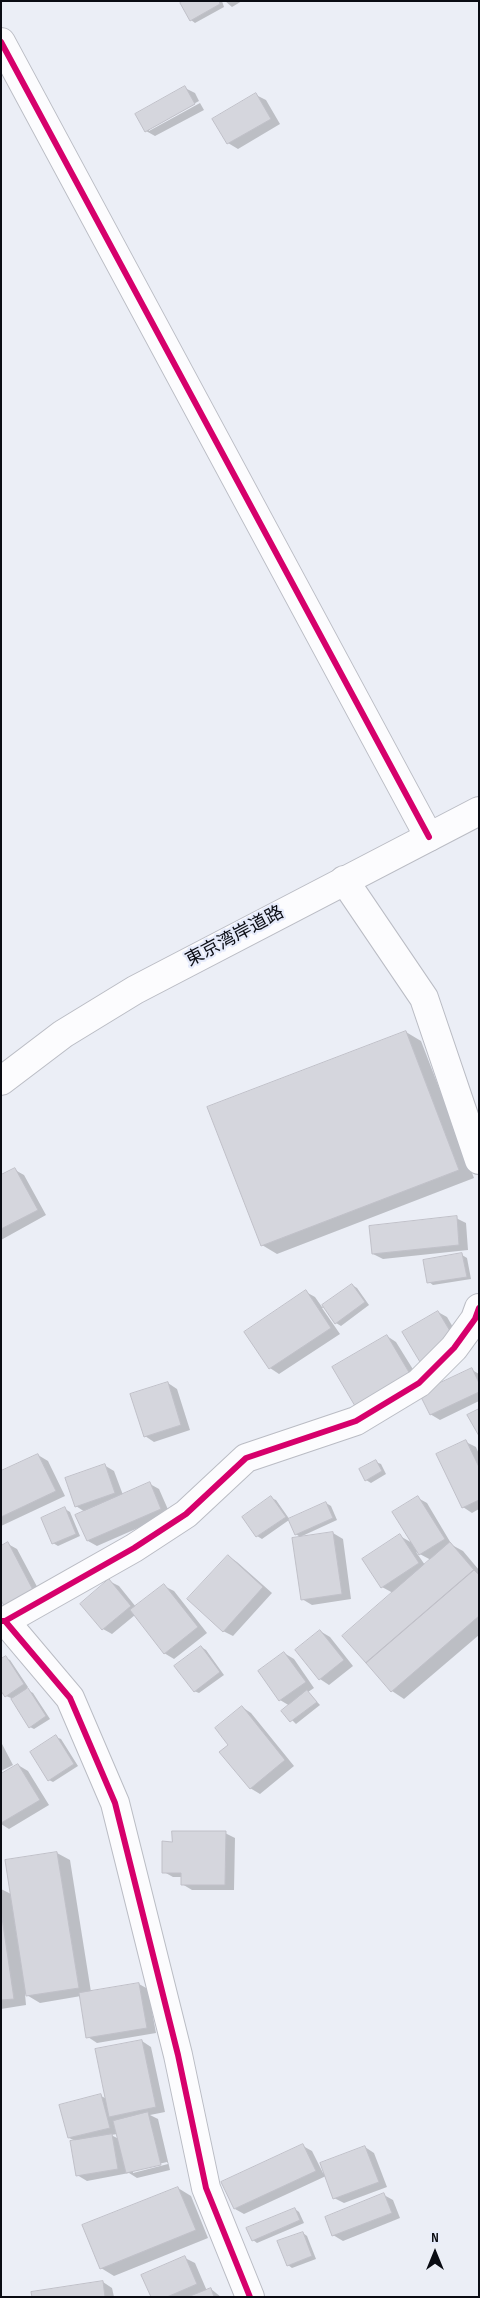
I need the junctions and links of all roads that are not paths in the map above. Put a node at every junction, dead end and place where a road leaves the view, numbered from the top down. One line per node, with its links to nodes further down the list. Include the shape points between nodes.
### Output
1 (1, 42): 3 (main road)
2 (479, 811): 3 (main road, 東京湾岸道路)
3 (429, 837): 4 (main road, 東京湾岸道路)
4 (344, 880): 5 (main road, 東京湾岸道路, via 135,990 63,1034); 6 (main road, via 424,998)
5 (1, 1081)
6 (479, 1160)
7 (479, 1308): 8 (main road, via 454,1348 419,1383 356,1421 246,1458 186,1514 134,1548)
8 (3, 1621): 9 (main road, via 70,1698 115,1803 178,2055 206,2188)
9 (250, 2297)

